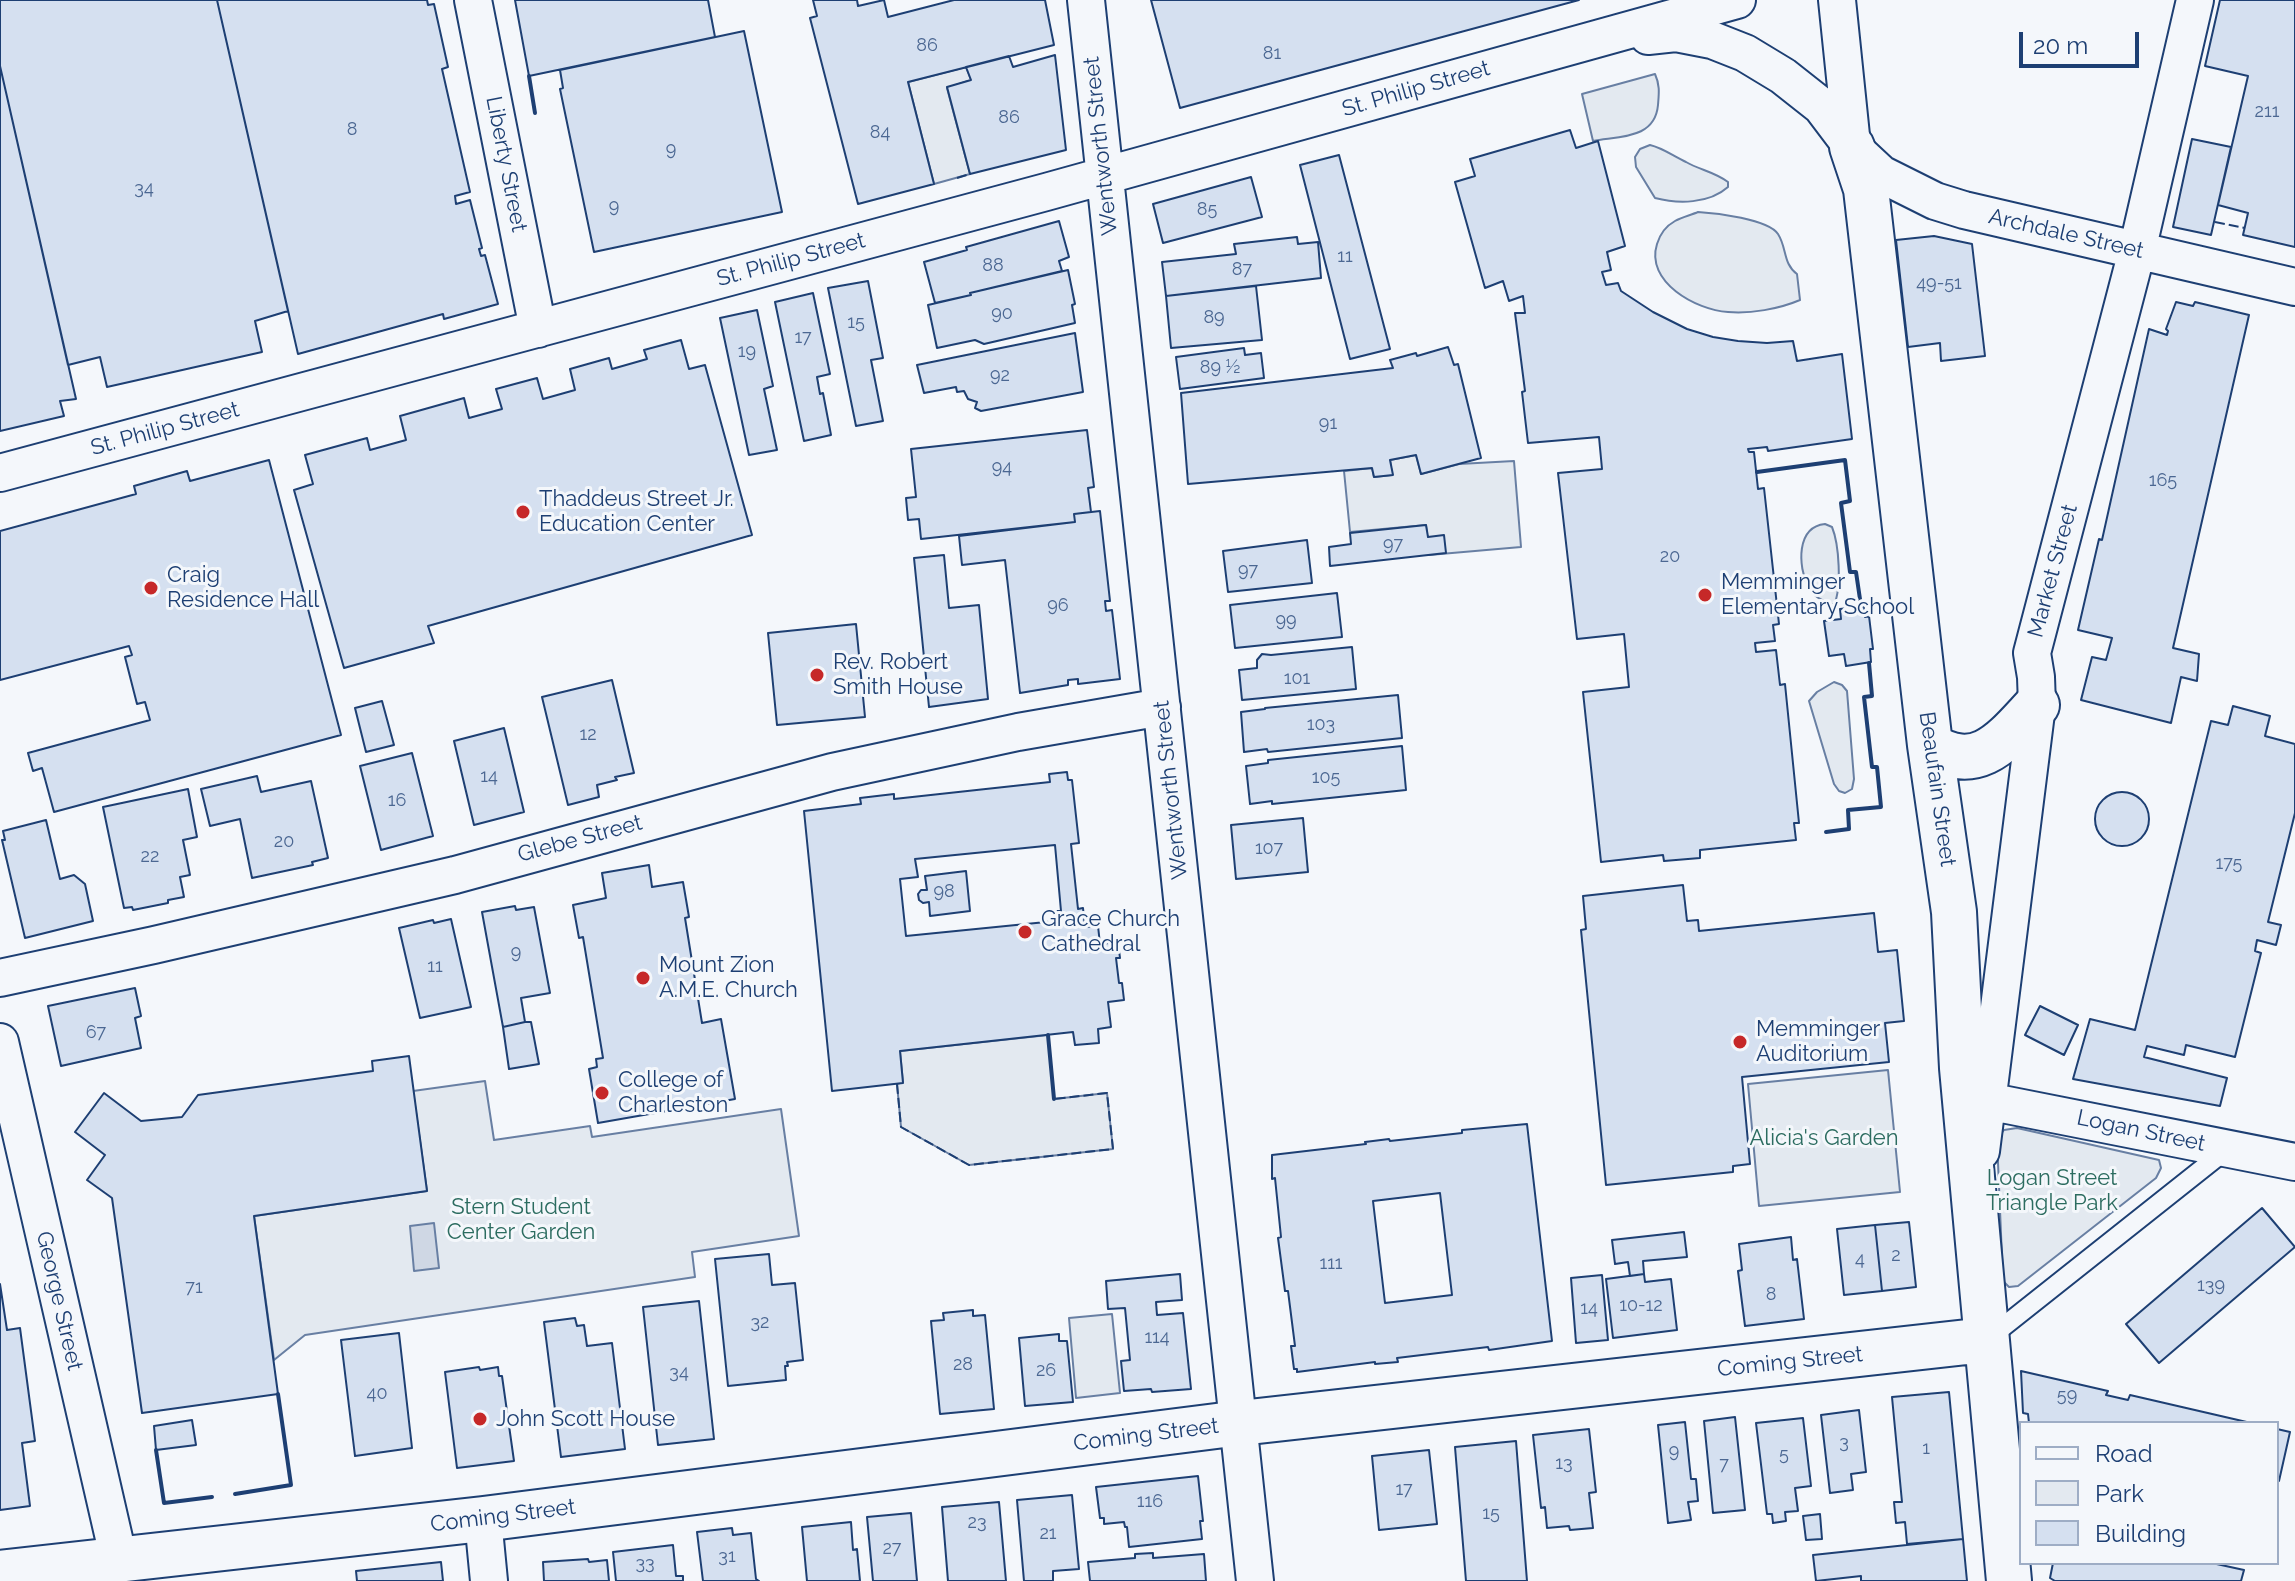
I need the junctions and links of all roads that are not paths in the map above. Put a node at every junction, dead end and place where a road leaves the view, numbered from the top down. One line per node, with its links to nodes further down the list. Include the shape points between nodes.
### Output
1 (473, 0): 11 (street, Liberty Street)
2 (1086, 0): 8 (street, Wentworth Street)
3 (1737, 0): 6 (street, St. Philip Street)
4 (1837, 0): 7 (street, Beaufain Street)
5 (2195, 0): 9 (street, Market Street)
6 (1581, 43): 7 (street, St. Philip Street, via 1676,33 1734,48 1821,106); 8 (street, St. Philip Street)
7 (1852, 147): 9 (street, Archdale Street, via 1881,174 1935,201); 15 (street, Beaufain Street, via 1868,202)
8 (1104, 175): 11 (street, St. Philip Street); 14 (street, Wentworth Street)
9 (2137, 251): 10 (street, Archdale Street); 13 (street, Market Street, via 2032,653)
10 (2295, 287)
11 (538, 329): 12 (street, St. Philip Street)
12 (0, 473)
13 (2037, 705): 15 (street, via 1983,754 1955,758); 18 (street, Market Street)
14 (1162, 707): 16 (street, Glebe Street, via 832,772 455,875); 23 (street, Wentworth Street)
15 (1930, 745): 21 (street, Beaufain Street, via 1954,912)
16 (0, 978)
17 (0, 1042): 25 (street, George Street)
18 (1987, 1101): 19 (street, Logan Street); 21 (street, Market Street)
19 (2228, 1149): 20 (street, Logan Street); 22 (lane)
20 (2295, 1162)
21 (1976, 1200): 22 (street, Beaufain Street)
22 (1985, 1340): 23 (street, Coming Street); 29 (street, Beaufain Street)
23 (1240, 1423): 24 (street, Coming Street); 28 (street, Wentworth Street)
24 (483, 1519): 25 (street, Coming Street); 27 (street)
25 (119, 1560): 26 (street, Coming Street)
26 (0, 1573)
27 (489, 1581)
28 (1255, 1581)
29 (2009, 1581)

